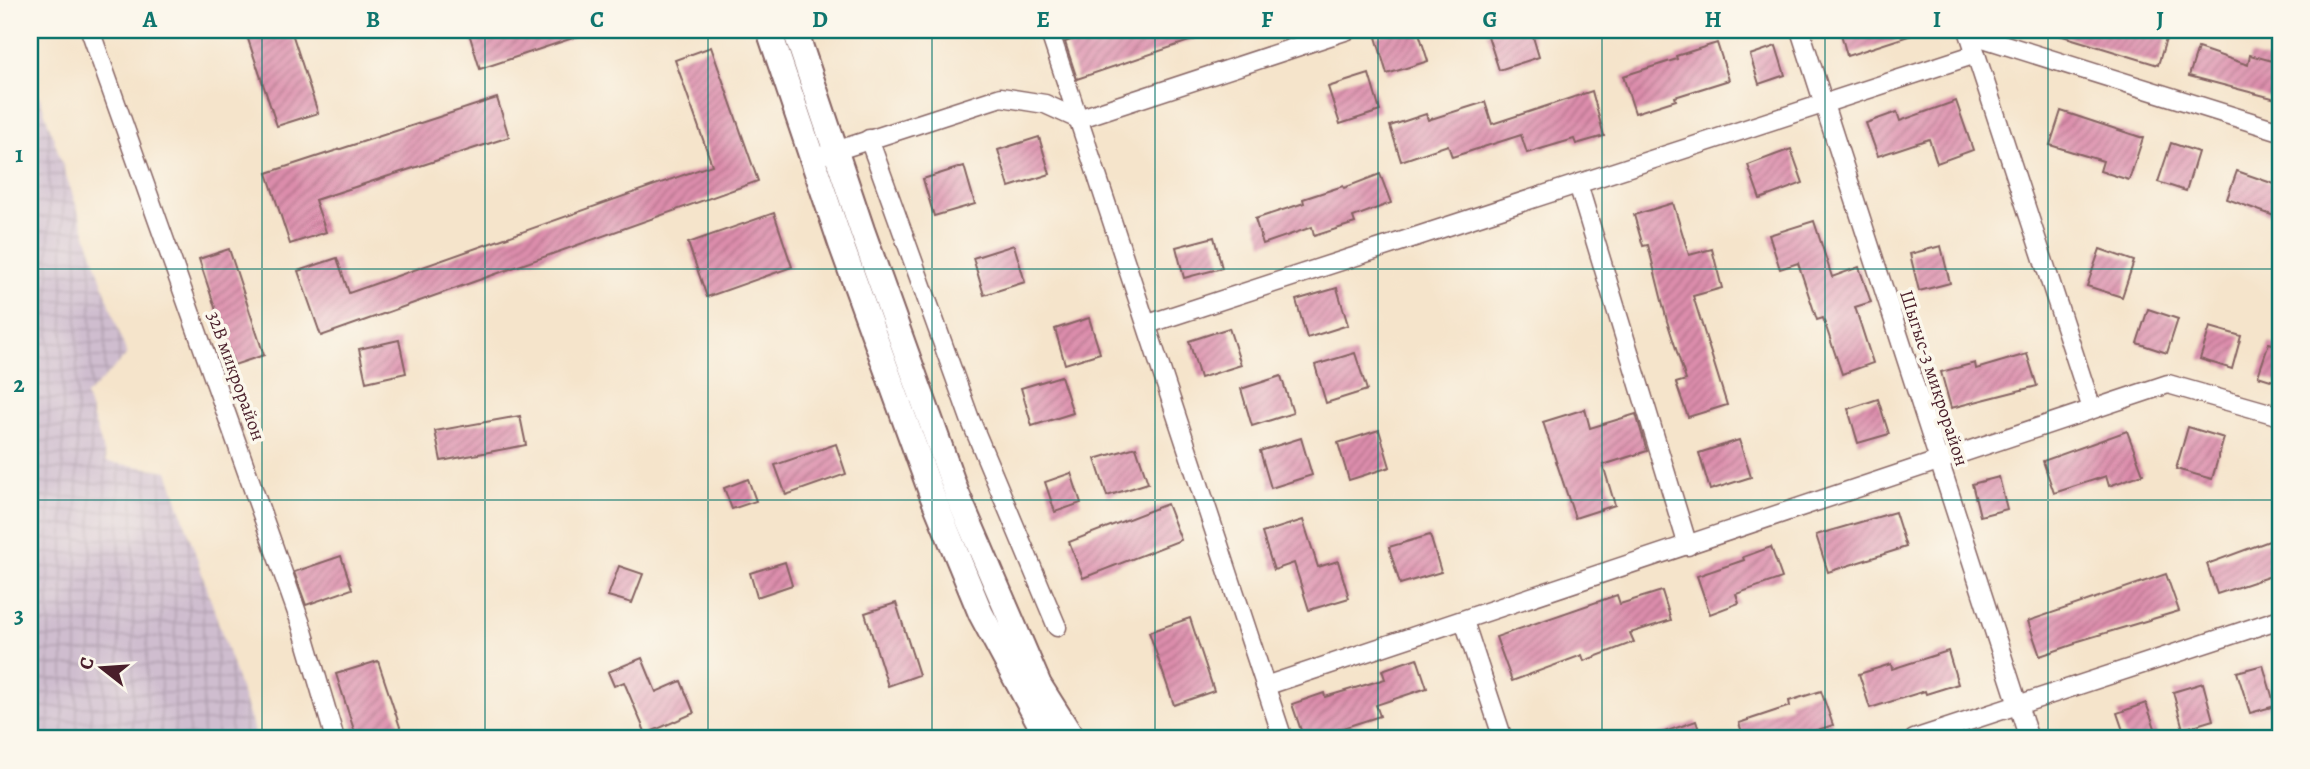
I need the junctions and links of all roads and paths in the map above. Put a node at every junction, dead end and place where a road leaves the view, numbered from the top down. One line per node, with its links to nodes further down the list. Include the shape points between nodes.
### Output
1 (90, 30): 25 (street, 32В микрорайон, via 302,624)
2 (769, 30): 13 (main road)
3 (795, 30): 13 (main road)
4 (1049, 30): 10 (street)
5 (1348, 30): 10 (street)
6 (1800, 30): 9 (street, Шыгыс-3 микрорайон)
7 (1969, 32): 8 (street); 11 (street)
8 (1976, 54): 9 (street); 16 (street)
9 (1824, 104): 14 (street); 18 (street, Шыгыс-3 микрорайон)
10 (1078, 119): 12 (street, via 1045,104 1001,97); 15 (street)
11 (2280, 131)
12 (869, 139): 13 (street); 22 (street, via 970,418)
13 (824, 155): 26 (main road, via 932,495 981,614); 27 (main road, via 957,494 1039,685)
14 (1578, 184): 15 (street); 19 (street)
15 (1148, 324): 23 (street)
16 (2092, 409): 17 (street, via 2168,384); 18 (street)
17 (2280, 416)
18 (1939, 461): 19 (street); 24 (street, Шыгыс-3 микрорайон)
19 (1688, 546): 21 (street)
20 (2280, 619): 24 (street)
21 (1464, 621): 23 (street); 29 (street)
22 (1057, 628)
23 (1265, 686): 28 (street)
24 (2018, 705): 30 (street); 31 (street, Шыгыс-3 микрорайон)
25 (335, 739)
26 (1048, 739)
27 (1073, 739)
28 (1283, 739)
29 (1503, 739)
30 (1914, 739)
31 (2029, 739)

